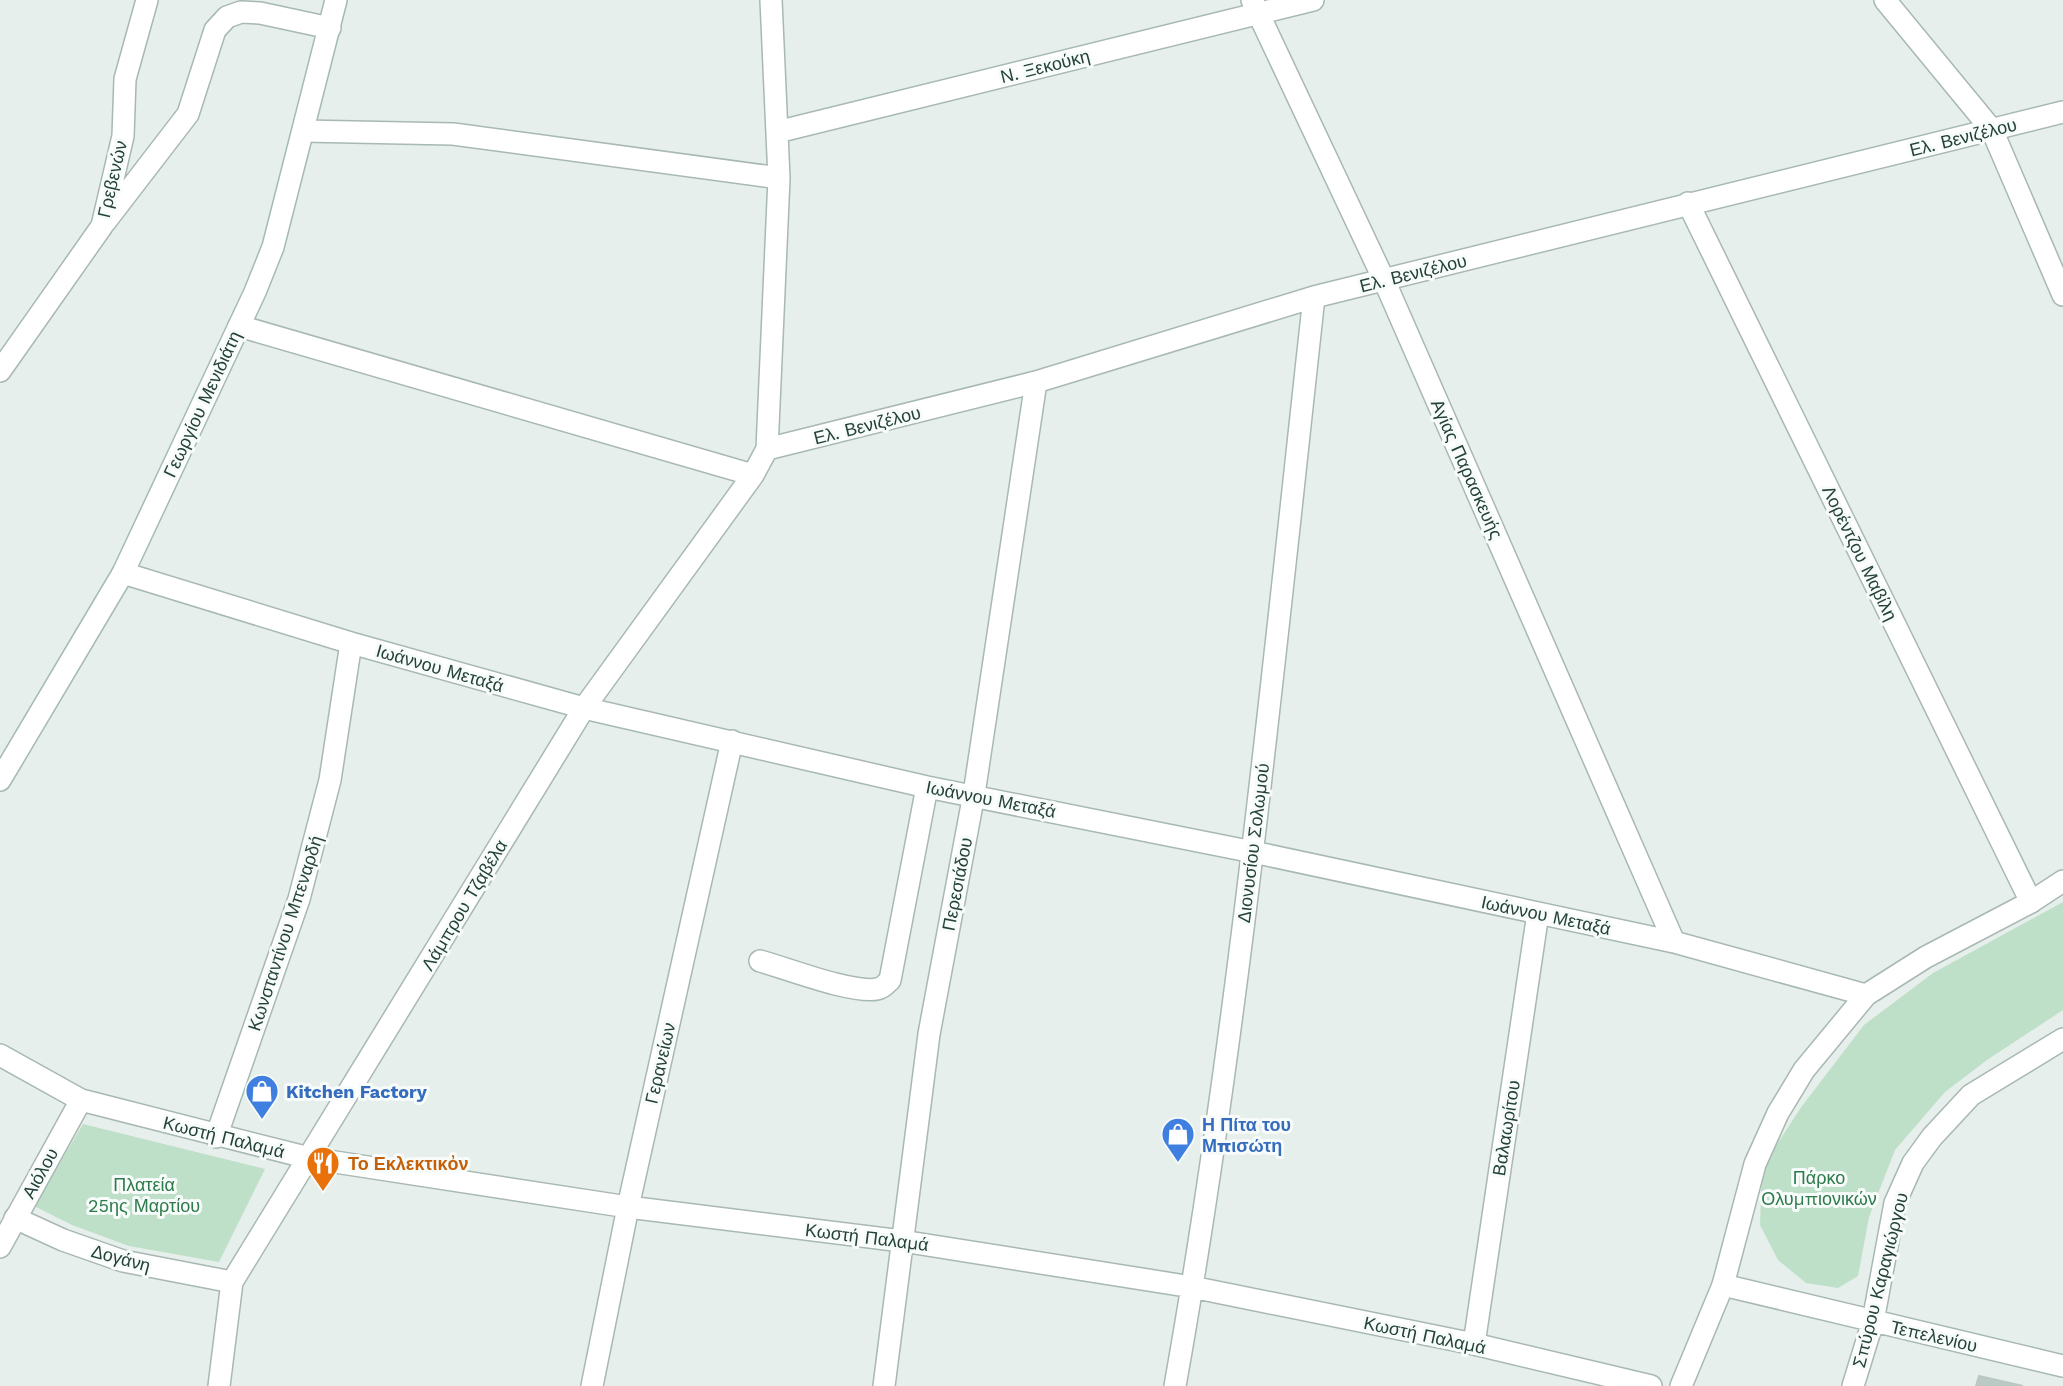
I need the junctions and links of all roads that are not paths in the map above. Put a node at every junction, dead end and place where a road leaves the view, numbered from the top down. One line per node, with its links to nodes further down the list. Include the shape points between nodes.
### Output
1 (147, 0): 14 (street, Γρεβενών, via 125,79 122,136)
2 (336, 0): 7 (street, Γεωργίου Μενιδιάτη)
3 (771, 0): 11 (street)
4 (1313, 0): 6 (street, Ν. Ξεκούκη)
5 (1885, 0): 9 (street)
6 (1255, 7): 11 (street, Ν. Ξεκούκη); 15 (street, Αγίας Παρασκευής)
7 (330, 28): 10 (street, Γεωργίου Μενιδιάτη); 14 (street, via 260,13 227,17 215,30 188,114)
8 (2063, 112): 9 (street, Ελ. Βενιζέλου)
9 (1992, 130): 13 (street, Ελ. Βενιζέλου); 16 (street)
10 (303, 131): 12 (street, via 453,134); 18 (street, Γεωργίου Μενιδιάτη, via 273,247)
11 (777, 132): 12 (street)
12 (779, 178): 21 (street)
13 (1688, 203): 15 (street, Ελ. Βενιζέλου); 32 (street, Λορέντζου Μαβίλη)
14 (102, 226): 19 (street, Γρεβενών)
15 (1384, 280): 17 (street, Ελ. Βενιζέλου); 34 (street, Αγίας Παρασκευής)
16 (2063, 295)
17 (1314, 297): 20 (street, Ελ. Βενιζέλου); 30 (street, Διονυσίου Σολωμού)
18 (239, 326): 22 (street); 23 (street, Γεωργίου Μενιδιάτη)
19 (0, 371)
20 (1037, 382): 21 (street, Ελ. Βενιζέλου); 29 (street, Περεσιάδου)
21 (767, 449): 22 (street, Λάμπρου Τζαβέλα)
22 (753, 475): 25 (street, Λάμπρου Τζαβέλα)
23 (123, 573): 24 (street, Ιωάννου Μεταξά); 27 (street, Γεωργίου Μενιδιάτη)
24 (351, 643): 25 (street, Ιωάννου Μεταξά); 40 (street, Κωνσταντίνου Μπεναρδή, via 330,780 299,899)
25 (584, 708): 26 (street, Ιωάννου Μεταξά); 41 (street, Λάμπρου Τζαβέλα)
26 (732, 741): 28 (street, Ιωάννου Μεταξά); 42 (street, Γερανείων)
27 (2, 774)
28 (928, 787): 29 (street, Ιωάννου Μεταξά); 35 (street, via 890,980 878,989 854,988)
29 (974, 794): 30 (street, Ιωάννου Μεταξά); 44 (street, Περεσιάδου, via 929,1034)
30 (1253, 852): 33 (street, Ιωάννου Μεταξά); 48 (street, Διονυσίου Σολωμού)
31 (2063, 881): 32 (street)
32 (2031, 902): 36 (street, via 1926,957)
33 (1538, 913): 34 (street, Ιωάννου Μεταξά); 50 (street, Βαλαωρίτου)
34 (1674, 942): 36 (street, Ιωάννου Μεταξά)
35 (760, 961)
36 (1866, 995): 47 (street, via 1804,1070 1778,1113 1755,1164)
37 (2063, 1039): 49 (street, Σπύρου Καραγιώργου, via 1971,1095 1913,1163 1895,1203)
38 (0, 1055): 39 (street, Κωστή Παλαμά)
39 (81, 1100): 40 (street, Κωστή Παλαμά); 43 (street, Αιόλου)
40 (216, 1137): 41 (street, Κωστή Παλαμά)
41 (309, 1158): 42 (street, Κωστή Παλαμά); 46 (street, Λάμπρου Τζαβέλα)
42 (628, 1207): 44 (street, Κωστή Παλαμά); 53 (street, Γερανείων)
43 (15, 1218): 45 (street, Αιόλου); 46 (street, Δογάνη, via 123,1261)
44 (902, 1241): 48 (street, Κωστή Παλαμά); 54 (street, Περεσιάδου)
45 (0, 1247)
46 (232, 1282): 52 (street, Λάμπρου Τζαβέλα)
47 (1723, 1285): 49 (street, Τεπελενίου); 57 (street)
48 (1192, 1287): 50 (street, Κωστή Παλαμά); 55 (street, Διονυσίου Σολωμού)
49 (1873, 1321): 51 (street, Τεπελενίου); 58 (street, Σπύρου Καραγιώργου)
50 (1474, 1344): 56 (street, Κωστή Παλαμά)
51 (2063, 1366)
52 (219, 1386)
53 (592, 1386)
54 (884, 1386)
55 (1175, 1386)
56 (1651, 1386)
57 (1681, 1386)
58 (1853, 1386)

